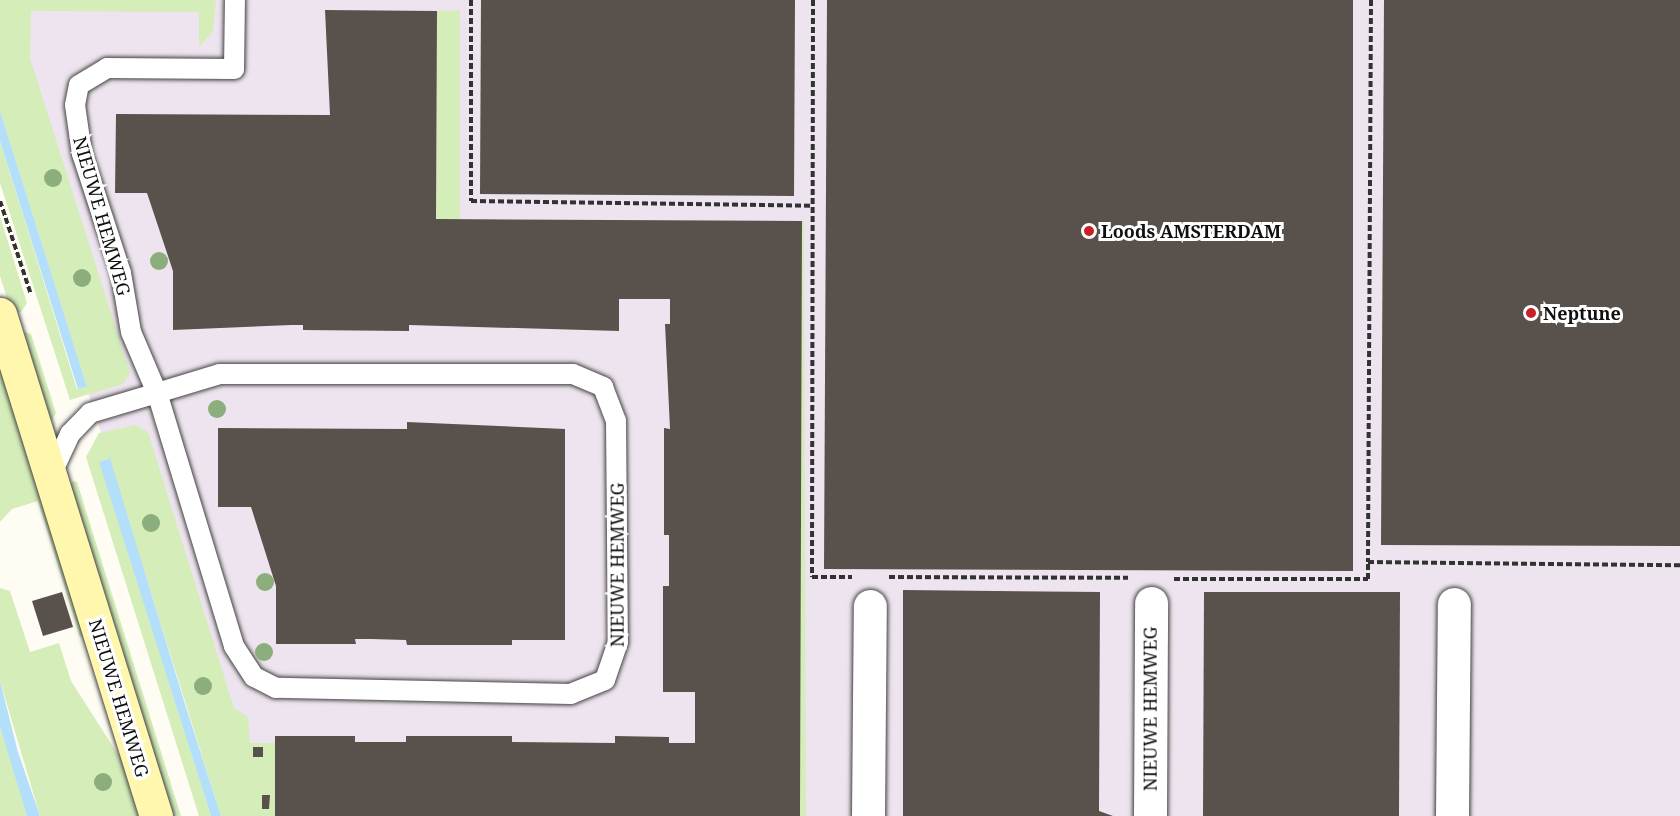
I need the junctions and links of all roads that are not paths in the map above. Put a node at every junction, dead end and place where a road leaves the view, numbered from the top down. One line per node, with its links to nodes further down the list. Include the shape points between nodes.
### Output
1 (235, 0): 3 (lane, NIEUWE HEMWEG, via 234,69 107,68 86,76 75,95 82,154 121,273 131,332)
2 (0, 314): 4 (main road, NIEUWE HEMWEG)
3 (157, 393): 3 (lane, NIEUWE HEMWEG, via 220,374 573,374 594,380 610,397 616,421 618,642 612,669 594,687 571,694 265,684 248,670 234,646); 4 (lane, NIEUWE HEMWEG, via 90,413 70,434)
4 (50, 477): 8 (main road, NIEUWE HEMWEG)
5 (871, 587): 9 (street)
6 (1150, 587): 10 (street, NIEUWE HEMWEG)
7 (1454, 604): 11 (street)
8 (156, 816)
9 (868, 816)
10 (1150, 816)
11 (1452, 816)

